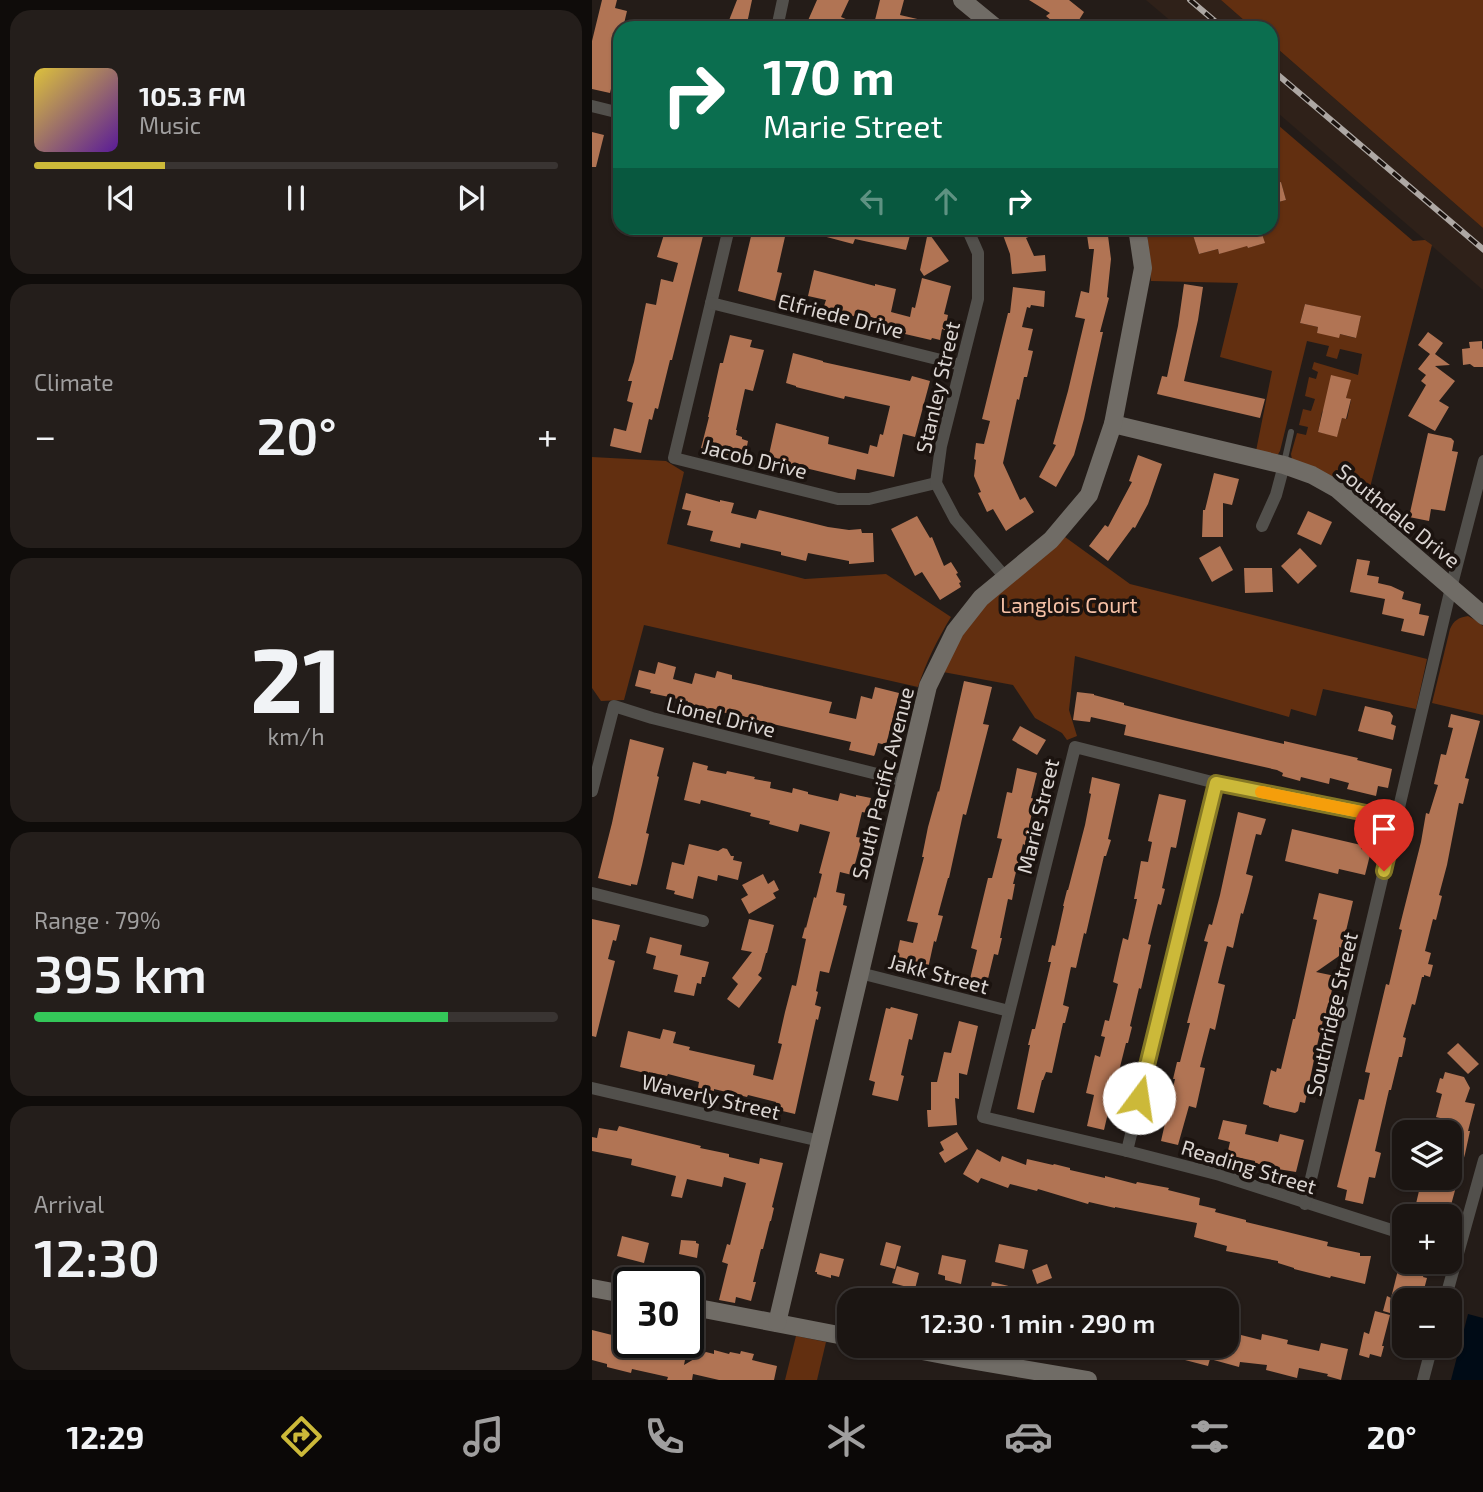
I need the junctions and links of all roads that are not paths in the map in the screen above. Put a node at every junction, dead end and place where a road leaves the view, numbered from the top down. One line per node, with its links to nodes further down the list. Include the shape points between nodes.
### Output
1 (783, 0): 3 (street)
2 (962, 0): 4 (street)
3 (778, 21)
4 (988, 21)
5 (592, 106): 6 (street)
6 (613, 111)
7 (727, 235): 10 (street, Jacob Drive)
8 (970, 235): 11 (street, Stanley Street, via 978,253 978,299)
9 (1138, 235): 12 (street, South Pacific Avenue, via 1143,268)
10 (711, 303): 11 (street, Elfriede Drive); 16 (street, Jacob Drive, via 674,458 838,499 869,499)
11 (961, 365): 16 (street, Stanley Street)
12 (1113, 424): 15 (street, Southdale Drive); 18 (street, South Pacific Avenue, via 1089,495 1051,540)
13 (1291, 432): 15 (lane)
14 (1483, 461): 19 (street, Southridge Street)
15 (1284, 465): 17 (street); 19 (street, Southdale Drive, via 1337,489)
16 (936, 483): 18 (street, Stanley Street, via 955,519)
17 (1262, 526)
18 (1005, 577): 21 (street, South Pacific Avenue, via 955,631 929,686)
19 (1451, 588): 20 (street, Southdale Drive); 24 (street, Southridge Street)
20 (1483, 616)
21 (905, 781): 23 (street, Lionel Drive, via 614,706); 27 (street, South Pacific Avenue)
22 (1216, 783): 24 (street, Marie Street); 28 (street, Marie Street, via 1074,747); 31 (street)
23 (592, 792)
24 (1396, 819): 33 (street, Southridge Street)
25 (592, 893): 26 (street)
26 (703, 921)
27 (860, 973): 28 (street, Jakk Street); 30 (street, South Pacific Avenue)
28 (1009, 1011): 31 (street, Reading Street, via 983,1117)
29 (592, 1088): 30 (street, Waverly Street)
30 (820, 1142): 39 (street, South Pacific Avenue)
31 (1126, 1151): 33 (street, Reading Street)
32 (1483, 1160): 34 (street)
33 (1305, 1203): 35 (street, Reading Street)
34 (1462, 1224)
35 (1392, 1230)
36 (592, 1288): 37 (street)
37 (613, 1292)
38 (704, 1309): 39 (street)
39 (778, 1322): 40 (street)
40 (837, 1334)
41 (959, 1358): 43 (street)
42 (1429, 1358): 44 (street)
43 (1088, 1380)
44 (1423, 1380)

